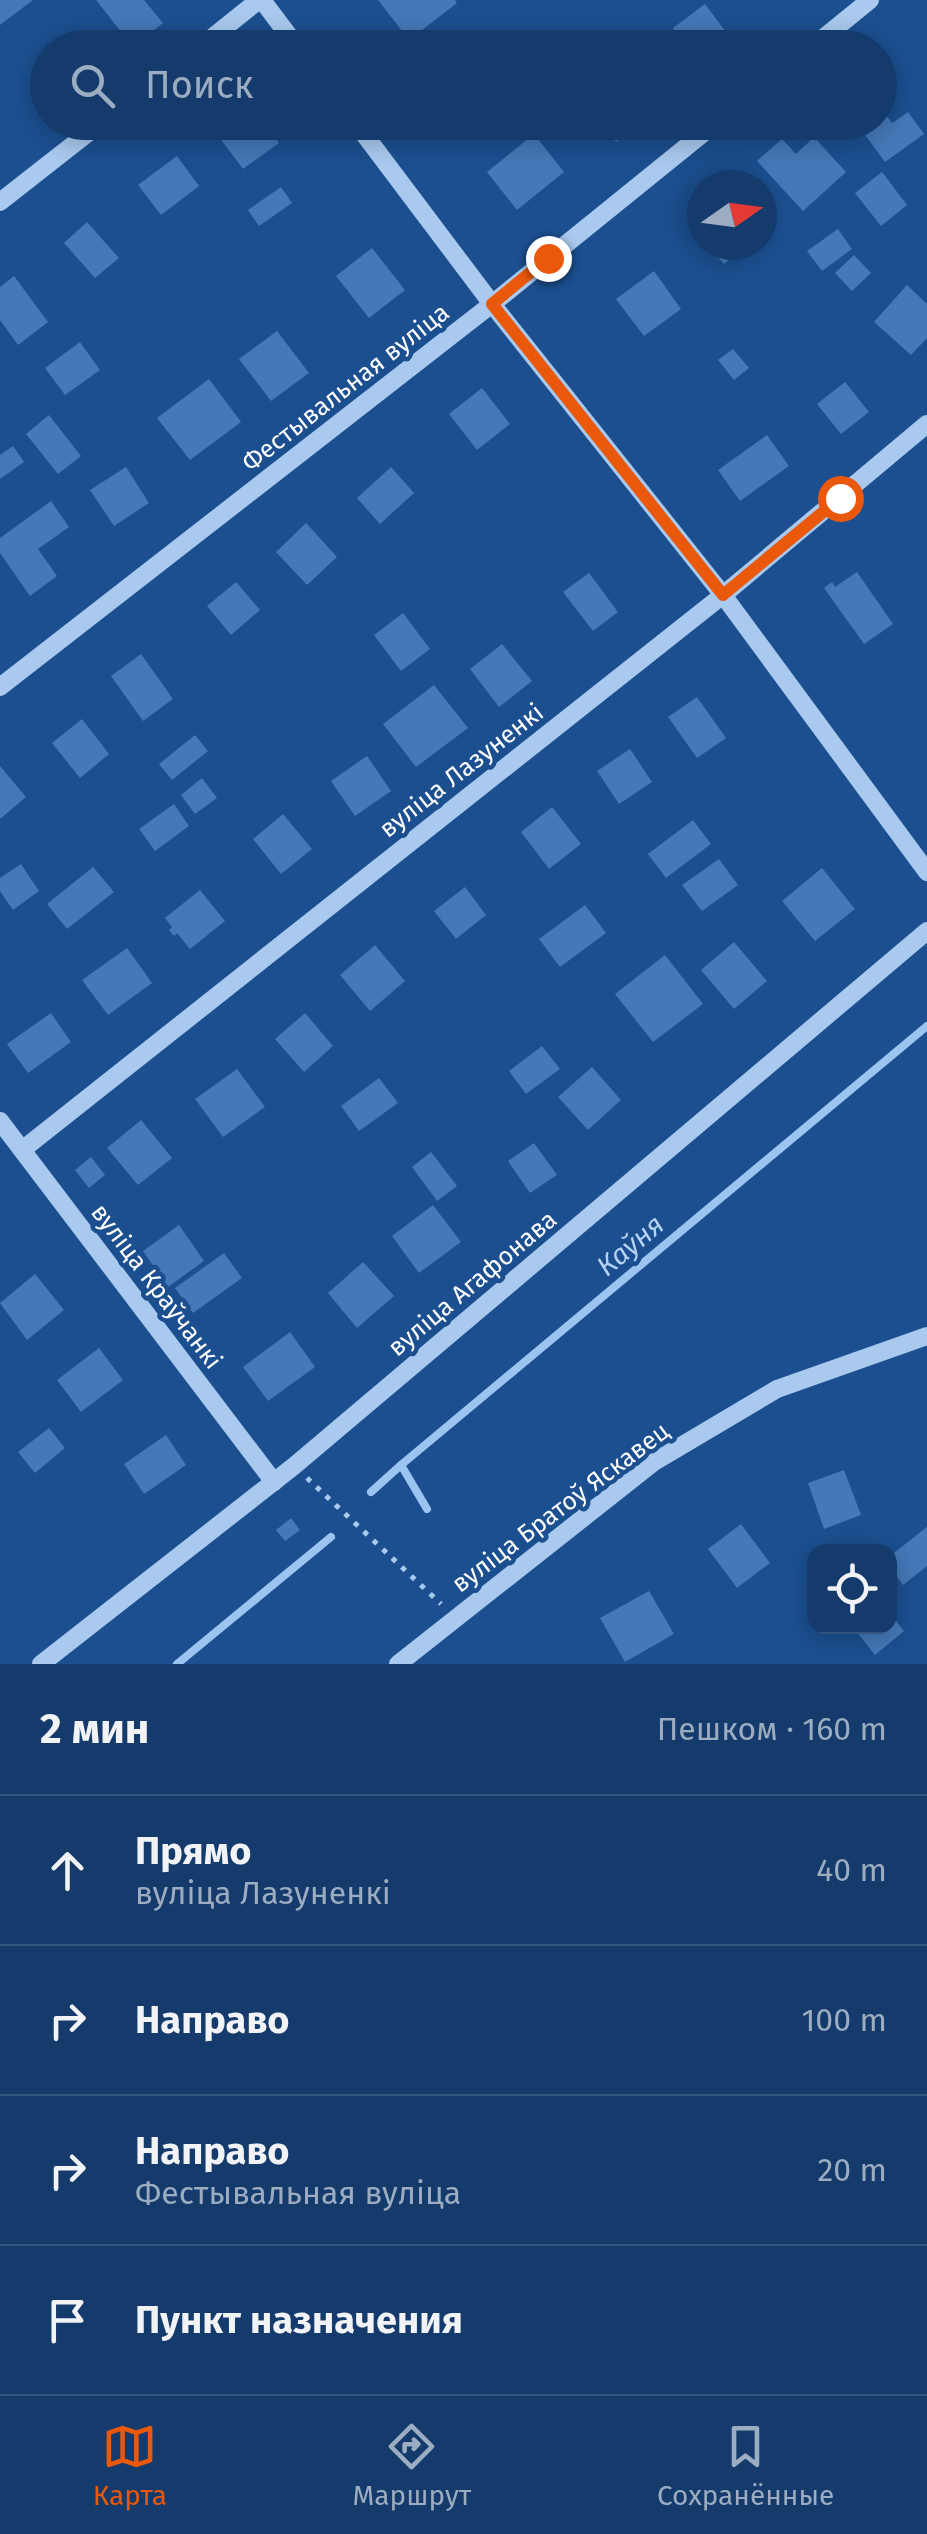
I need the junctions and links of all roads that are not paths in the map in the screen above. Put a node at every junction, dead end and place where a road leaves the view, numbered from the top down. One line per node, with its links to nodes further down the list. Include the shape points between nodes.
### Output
1 (261, 0): 3 (street); 4 (street)
2 (870, 0): 5 (street)
3 (222, 30)
4 (284, 30)
5 (833, 30)
6 (79, 140): 9 (street)
7 (369, 140): 10 (street)
8 (696, 140): 10 (street, Фестывальная вуліца)
9 (0, 202)
10 (492, 304): 12 (street); 13 (street, Фестывальная вуліца)
11 (927, 424): 12 (street, вуліца Лазуненкі)
12 (723, 595): 14 (street); 17 (street, вуліца Лазуненкі)
13 (0, 687)
14 (927, 872)
15 (927, 931): 19 (street, вуліца Агафонава)
16 (0, 1121): 17 (street, вуліца Краўчанкі)
17 (22, 1150): 19 (street, вуліца Краўчанкі)
18 (927, 1336): 21 (street, вуліца Братоў Яскавец, via 777,1389 654,1462)
19 (274, 1482): 20 (street, вуліца Агафонава)
20 (41, 1664)
21 (398, 1664)

